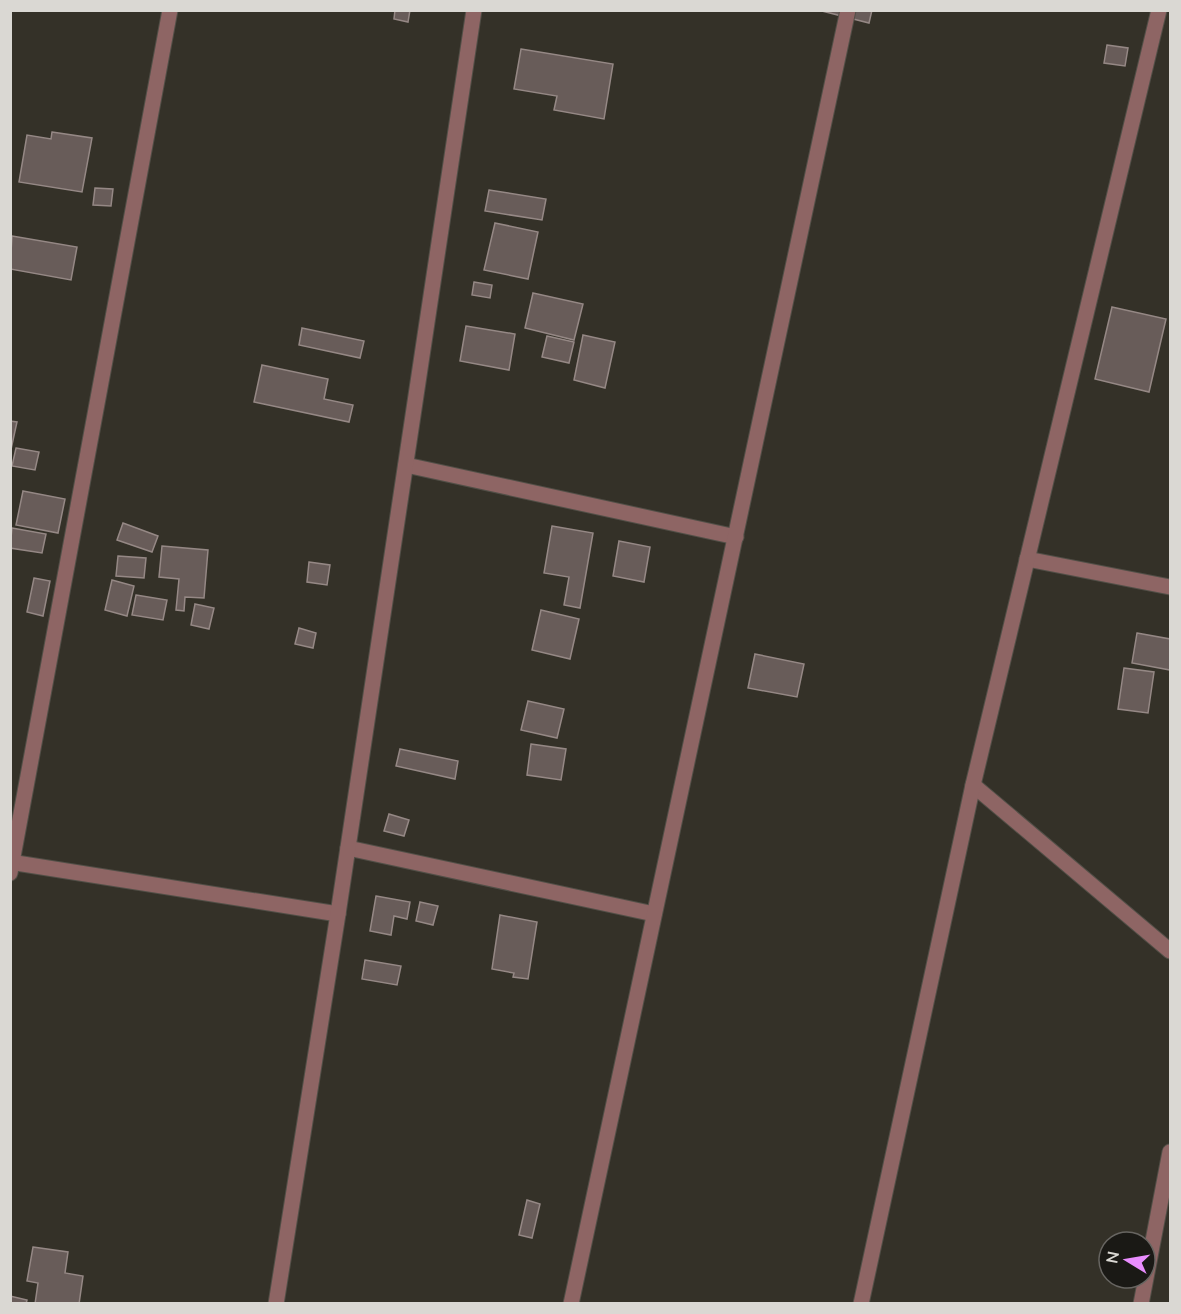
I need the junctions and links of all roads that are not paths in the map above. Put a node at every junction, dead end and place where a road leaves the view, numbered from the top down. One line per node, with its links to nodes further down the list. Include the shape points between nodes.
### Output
1 (170, 10): 11 (street)
2 (474, 10): 5 (street)
3 (848, 10): 6 (street)
4 (1159, 10): 7 (street)
5 (406, 465): 6 (street); 10 (street)
6 (736, 537): 13 (street)
7 (1028, 559): 8 (street); 9 (street)
8 (1170, 587)
9 (973, 785): 14 (street); 18 (street)
10 (348, 848): 12 (street); 13 (street)
11 (11, 866): 12 (street)
12 (338, 914): 16 (street)
13 (654, 914): 17 (street)
14 (1170, 951)
15 (1170, 1152): 19 (street)
16 (276, 1304)
17 (571, 1304)
18 (861, 1304)
19 (1141, 1304)

